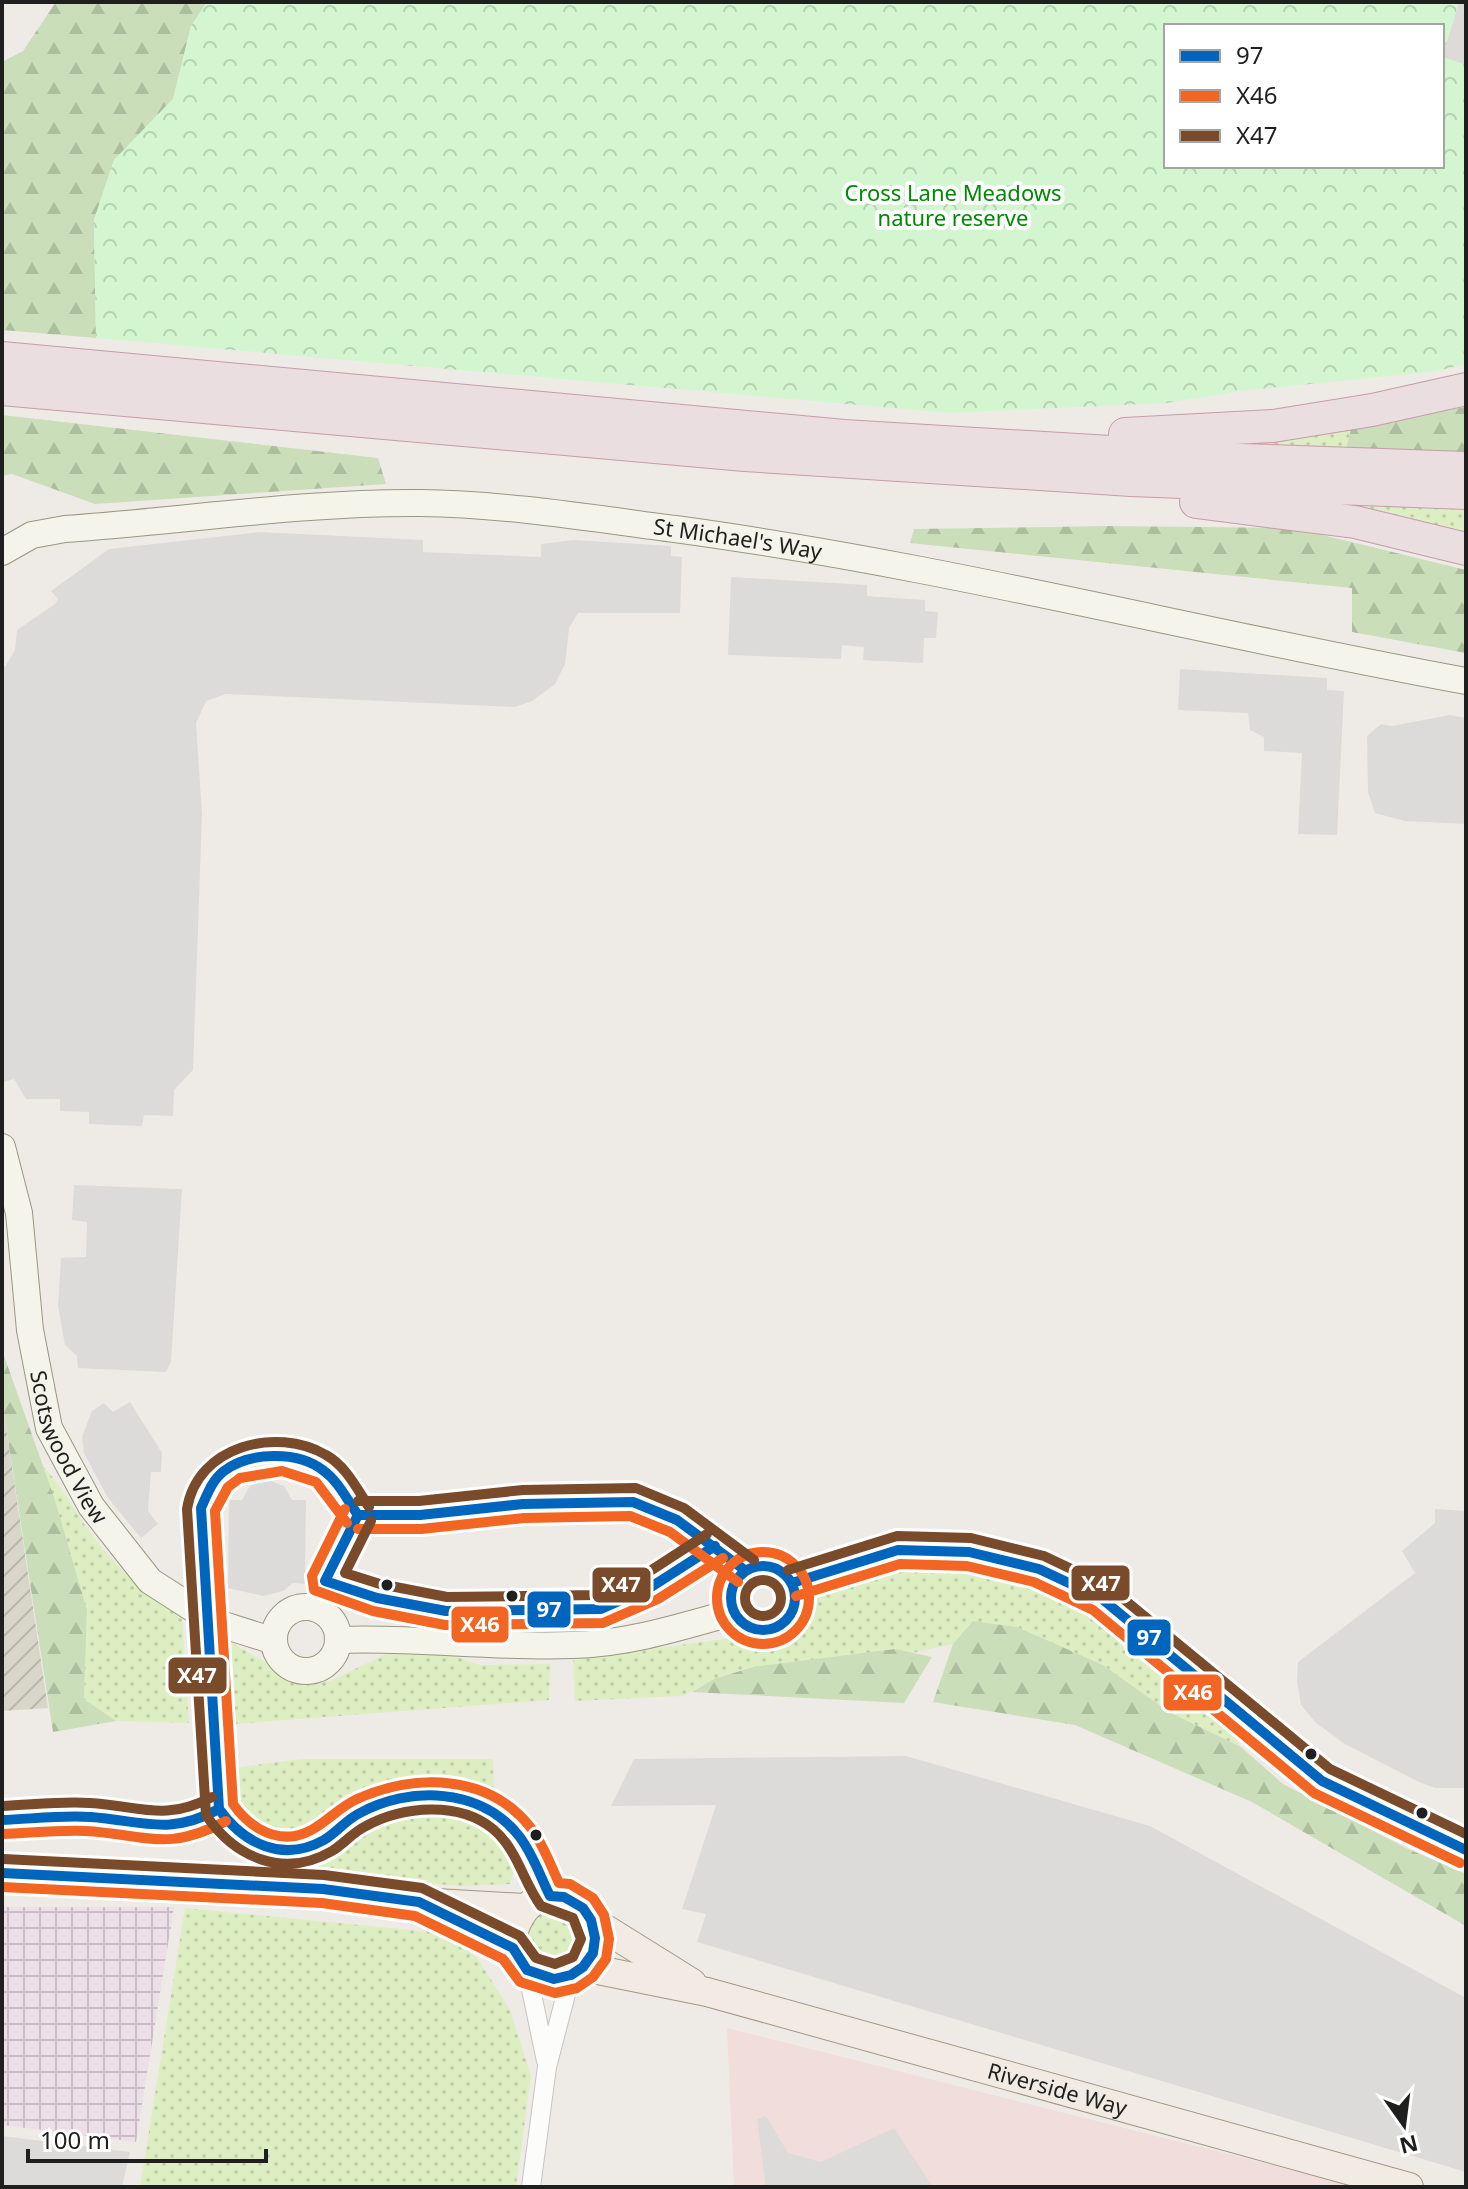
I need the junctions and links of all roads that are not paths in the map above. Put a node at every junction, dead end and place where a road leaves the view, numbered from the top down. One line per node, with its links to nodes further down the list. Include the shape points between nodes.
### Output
1 (2, 358): 4 (highway)
2 (2, 389): 5 (highway)
3 (1466, 389): 4 (highway, via 1308,422 1186,433 1015,433 851,420)
4 (751, 425): 6 (highway, via 1039,449)
5 (827, 461): 7 (highway); 8 (highway, via 1306,514)
6 (1466, 468)
7 (1466, 493)
8 (1466, 549)
9 (2, 552): 10 (street, St Michael's Way, via 32,535 57,530 345,505 423,503 526,511 849,557)
10 (1466, 681)
11 (3, 1155): 15 (street, Scotswood View, via 19,1213 30,1330 49,1428 91,1506 150,1581 214,1622)
12 (792, 1583): 13 (street, via 773,1567 746,1571 732,1592); 13 (street, via 794,1609 773,1628 749,1627); 16 (street, via 898,1550 969,1552 1039,1569 1101,1598 1322,1781)
13 (734, 1612): 14 (street, via 665,1632 576,1645)
14 (339, 1640): 15 (street, via 325,1666 301,1671 285,1663); 15 (street, via 328,1614 307,1606 284,1615)
15 (274, 1641)
16 (1466, 1850)
17 (2, 1873): 18 (main road, via 323,1889)
18 (419, 1902): 19 (main road); 21 (main road)
19 (524, 1908): 20 (main road, via 536,1900 564,1897); 21 (main road, via 516,1920)
20 (591, 1920): 22 (main road, via 593,1953); 23 (main road)
21 (520, 1959): 22 (main road, via 554,1979); 24 (street)
22 (577, 1971): 23 (main road); 24 (street)
23 (707, 1992): 26 (main road, Riverside Way)
24 (547, 2067): 25 (street)
25 (531, 2187)
26 (1409, 2187)

